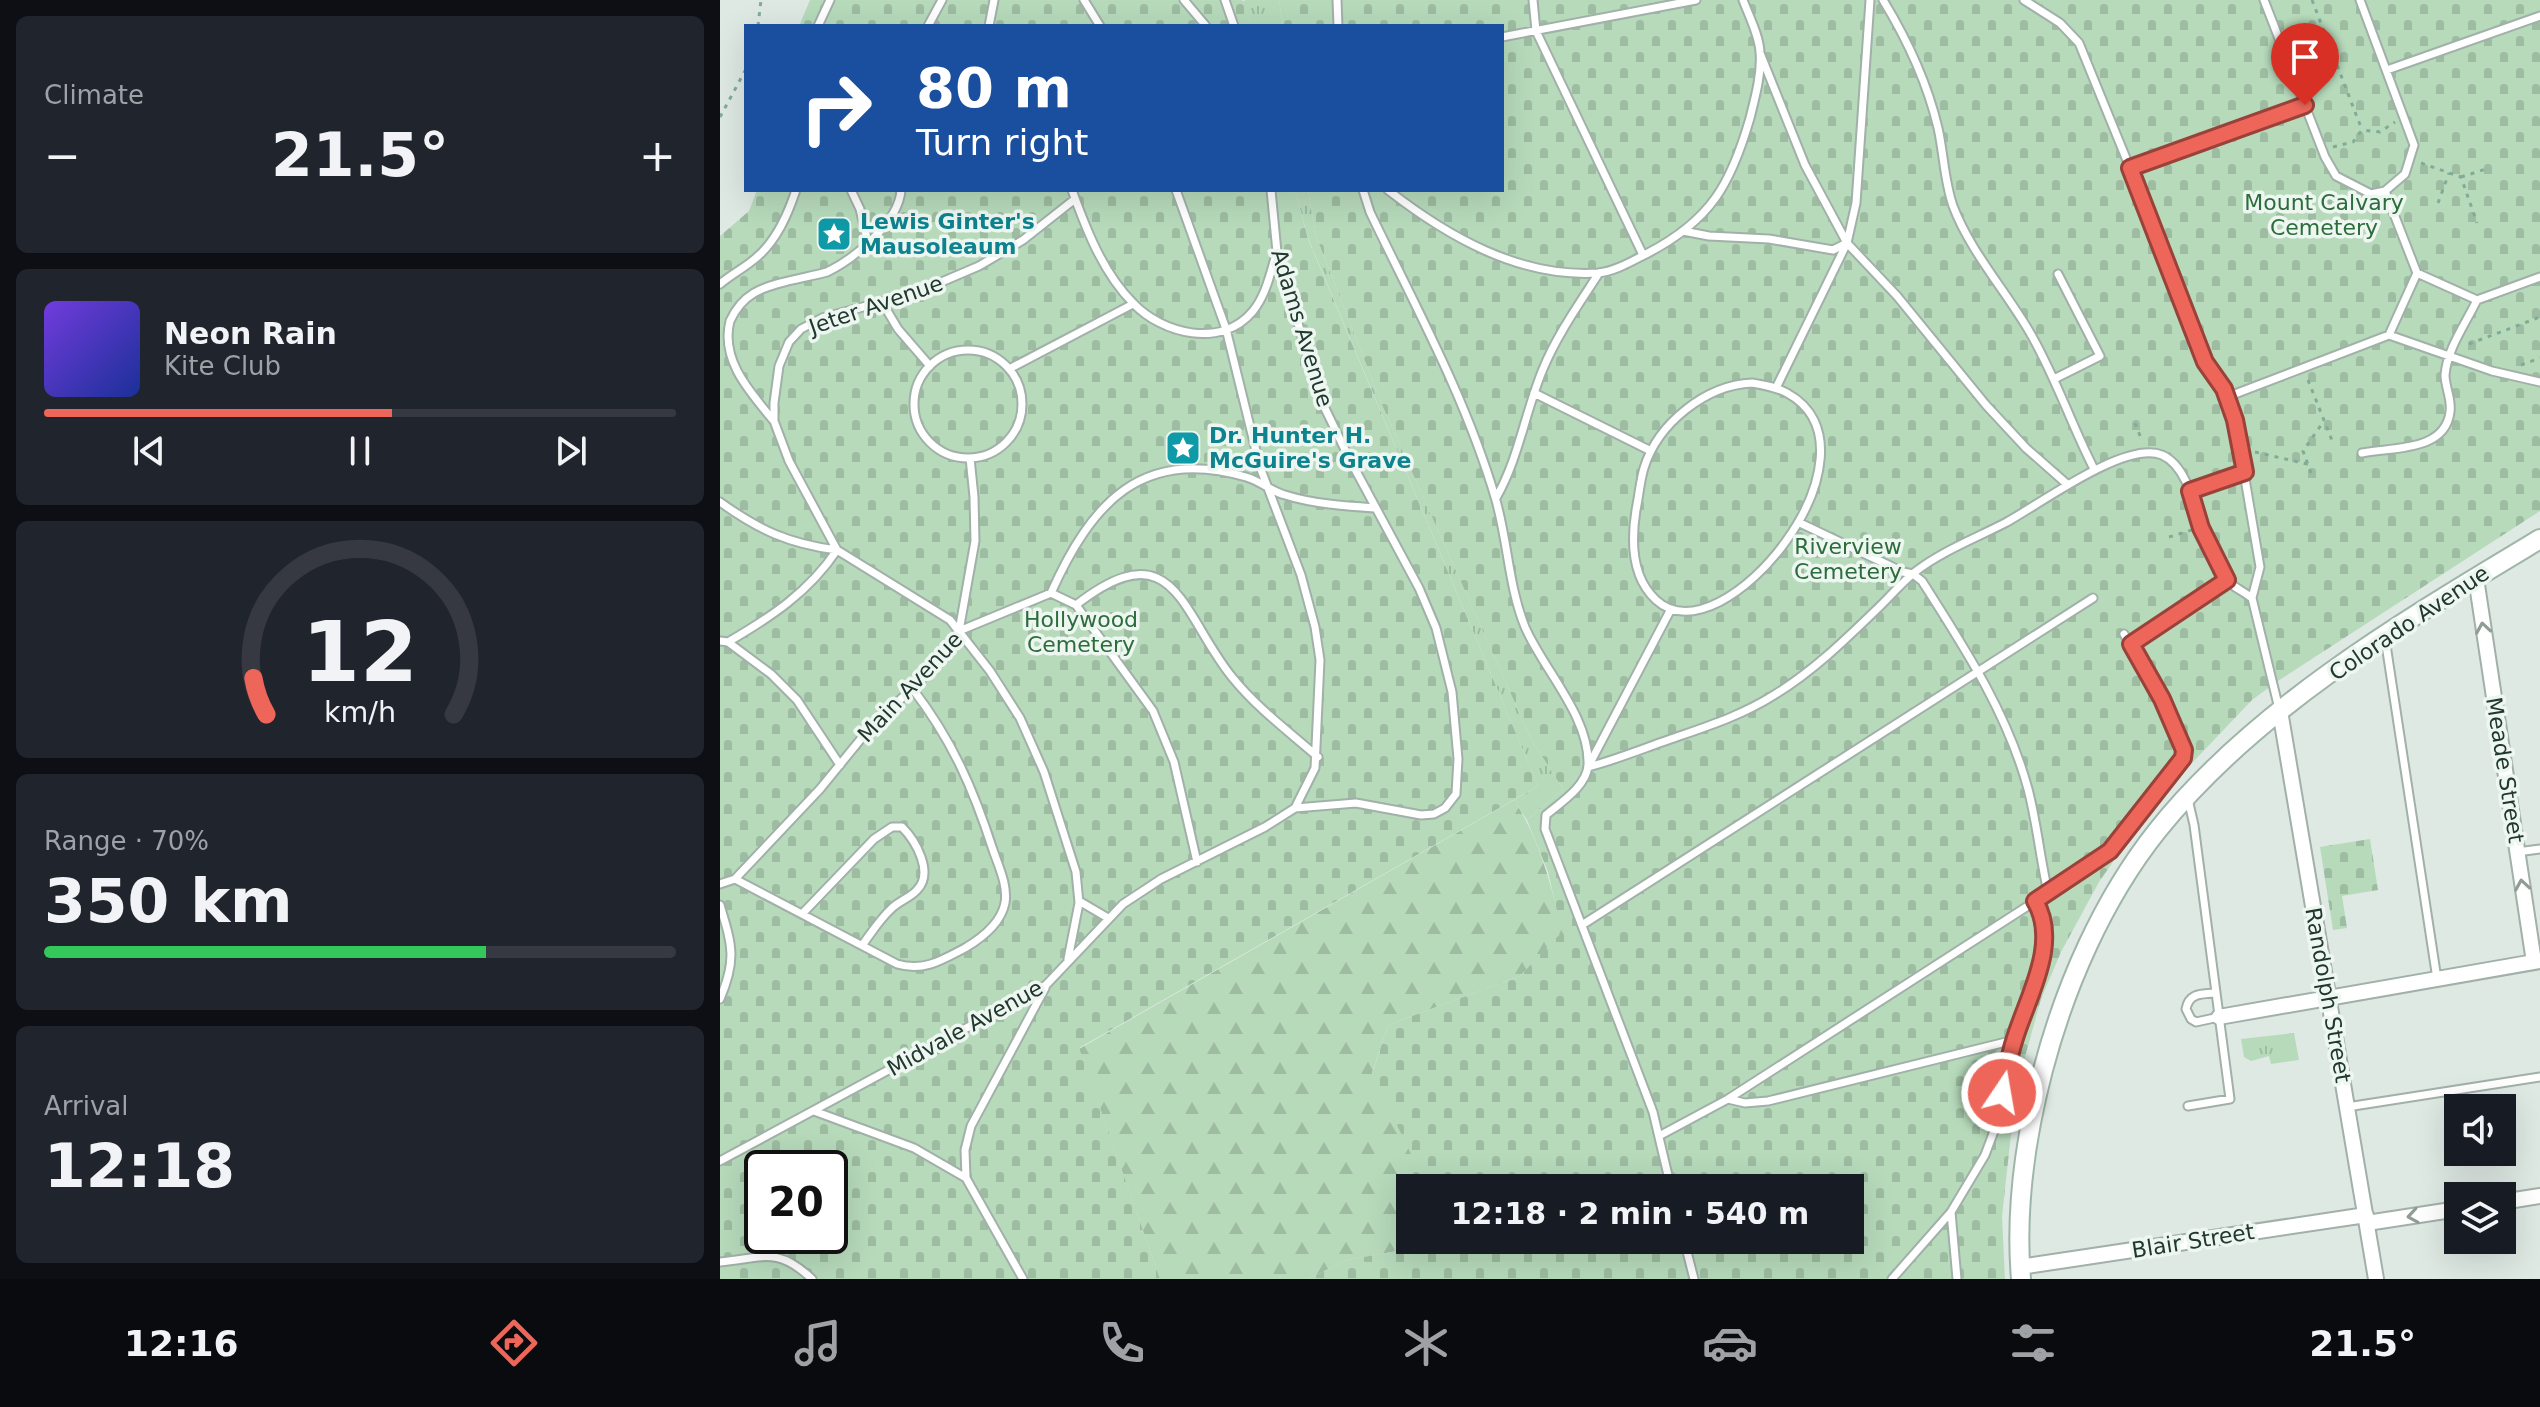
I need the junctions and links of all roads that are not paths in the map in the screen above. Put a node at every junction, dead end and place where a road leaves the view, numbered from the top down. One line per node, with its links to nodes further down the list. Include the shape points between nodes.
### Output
1 (830, 0): 18 (lane)
2 (942, 0): 19 (lane)
3 (994, 0): 17 (lane)
4 (1084, 0): 20 (lane)
5 (1184, 0): 21 (lane)
6 (1225, 0): 22 (lane)
7 (1337, 0): 23 (lane)
8 (1533, 0): 24 (lane)
9 (1696, 0): 24 (lane)
10 (1743, 0): 26 (lane)
11 (1870, 0): 42 (lane, via 1856,203)
12 (1883, 0): 58 (lane, via 1905,36 1930,100 1954,208)
13 (2024, 0): 29 (lane, via 2060,23 2079,43)
14 (2264, 0): 28 (lane)
15 (2360, 0): 27 (lane)
16 (2540, 16): 27 (lane)
17 (990, 22)
18 (819, 24)
19 (929, 24)
20 (1099, 24)
21 (1204, 24)
22 (1233, 24)
23 (1338, 24)
24 (1536, 31): 25 (lane); 44 (lane)
25 (1504, 37)
26 (1760, 52): 40 (lane, via 1755,97 1735,166 1712,205); 42 (lane, via 1805,165)
27 (2387, 70): 30 (lane, via 2414,145 2405,174)
28 (2305, 105): 29 (lane); 30 (lane, via 2336,176 2371,194)
29 (2130, 168): 62 (lane, via 2190,327)
30 (2385, 191): 46 (lane)
31 (795, 192): 49 (lane, via 770,245)
32 (852, 192): 41 (lane)
33 (901, 192): 41 (lane, via 892,216)
34 (1073, 192): 39 (lane)
35 (1177, 192): 53 (lane)
36 (1271, 192): 43 (lane, Adams Avenue)
37 (1364, 192): 72 (lane, via 1446,366)
38 (1391, 192): 45 (lane, via 1452,234 1496,255 1543,268)
39 (1075, 199): 51 (lane, Jeter Avenue, via 979,266); 52 (lane, via 1107,268)
40 (1683, 231): 42 (lane, via 1833,250); 44 (lane)
41 (868, 243): 63 (lane, via 827,272 754,293 733,314 728,357)
42 (1847, 243): 60 (lane); 69 (lane, via 1986,405)
43 (1277, 252): 53 (lane, via 1254,310); 74 (lane, Adams Avenue, via 1320,398)
44 (1643, 255): 45 (lane)
45 (1599, 273): 61 (lane, via 1560,335)
46 (2417, 273): 50 (lane); 54 (lane)
47 (2058, 274): 58 (lane, via 2100,356)
48 (2540, 277): 50 (lane)
49 (720, 284)
50 (2477, 300): 55 (lane)
51 (882, 302): 56 (lane); 63 (lane, Jeter Avenue, via 822,318 797,333 779,366)
52 (1133, 304): 53 (lane, via 1188,334); 57 (lane)
53 (1226, 329): 70 (lane)
54 (2389, 335): 55 (lane); 62 (lane)
55 (2451, 354): 59 (lane); 65 (lane, via 2445,377 2451,411 2441,433 2403,448)
56 (930, 366): 57 (lane, via 966,350 990,355); 66 (lane, via 916,392 918,423 936,447)
57 (1009, 369): 66 (lane, via 1022,397 1016,428 995,450)
58 (2054, 379): 67 (lane)
59 (2540, 382)
60 (1776, 388): 64 (lane, via 1741,384 1706,396 1672,423); 75 (lane, via 1804,408 1820,445 1816,480)
61 (1534, 393): 64 (lane); 72 (lane, via 1511,473)
62 (2227, 397): 68 (lane)
63 (774, 421): 77 (lane, Jeter Avenue, via 789,461)
64 (1651, 451): 85 (lane, via 1633,526 1634,555 1645,588)
65 (2362, 453)
66 (970, 458): 86 (lane, via 975,541)
67 (2094, 469): 69 (lane); 71 (lane, via 2147,452 2161,455 2177,466)
68 (2245, 472): 71 (lane); 83 (lane, via 2260,567)
69 (2068, 485): 78 (lane)
70 (1268, 489): 74 (lane, via 1313,502); 81 (lane, via 1249,477 1201,467 1149,477 1111,500 1092,520 1069,552); 94 (lane, via 1301,575 1317,639)
71 (2190, 491): 80 (lane, via 2201,528)
72 (1496, 499): 96 (lane, via 1516,602 1540,658 1571,707)
73 (720, 502): 77 (lane, via 766,532)
74 (1375, 508): 98 (lane, Adams Avenue, via 1424,596 1444,652 1453,701 1457,791 1445,808 1429,815 1356,803)
75 (1800, 523): 78 (lane); 85 (lane, via 1774,557 1736,592 1698,610)
76 (2540, 539): 79 (street, Colorado Avenue)
77 (837, 550): 86 (lane, via 942,614); 89 (lane, via 795,599)
78 (1913, 574): 91 (lane); 96 (lane, via 1850,636 1776,694 1732,717)
79 (2476, 578): 88 (street, Colorado Avenue); 100 (street, Meade Street, one-way to 79)
80 (2227, 580): 83 (lane); 90 (lane)
81 (1051, 593): 84 (lane); 86 (lane, Main Avenue)
82 (2093, 598): 91 (lane)
83 (2252, 598): 93 (lane)
84 (1076, 605): 94 (lane, via 1126,577 1149,576 1169,584 1245,693); 101 (lane, via 1156,717 1176,770)
85 (1671, 609): 96 (lane)
86 (959, 631): 92 (lane, Main Avenue, via 940,662); 105 (lane, via 1030,739 1076,872)
87 (2124, 634): 90 (lane)
88 (2385, 636): 93 (street, Colorado Avenue); 114 (lane)
89 (724, 641): 95 (lane, via 797,700)
90 (2131, 644): 104 (lane, via 2162,699 2183,758 2110,851)
91 (1979, 670): 104 (lane, via 2028,789); 110 (lane)
92 (912, 688): 95 (lane, Main Avenue); 111 (lane, via 961,763 1002,878 1005,902 995,923 977,940 927,967 897,964)
93 (2280, 711): 97 (street, Colorado Avenue); 117 (street, Randolph Street)
94 (1318, 757): 98 (lane)
95 (840, 765): 102 (lane, Main Avenue)
96 (1588, 767): 110 (lane, via 1577,788 1546,815 1545,829)
97 (2187, 796): 116 (lane); 137 (street, Colorado Avenue, via 2115,895 2079,965 2052,1037 2022,1175)
98 (1295, 808): 101 (lane, Midvale Avenue)
99 (2540, 849): 100 (lane)
100 (2517, 852): 113 (street, Meade Street, one-way to 100)
101 (1197, 862): 109 (lane, Midvale Avenue, via 1153,884)
102 (735, 879): 103 (lane, Main Avenue); 108 (lane)
103 (720, 884)
104 (2048, 892): 106 (lane)
105 (1079, 901): 109 (lane); 112 (lane)
106 (2035, 901): 120 (lane, via 2043,917 2044,947); 122 (lane)
107 (720, 905): 118 (lane, via 731,972)
108 (803, 913): 111 (lane); 111 (lane, via 874,839 888,828 902,827 917,848 923,882 886,913)
109 (1108, 918): 112 (lane, Midvale Avenue)
110 (1582, 925): 126 (lane)
111 (863, 944)
112 (1068, 961): 115 (lane, Midvale Avenue)
113 (2537, 962): 114 (street)
114 (2437, 979): 117 (street)
115 (1046, 985): 125 (lane, Midvale Avenue); 129 (lane, via 971,1126)
116 (2215, 993): 119 (lane); 119 (lane, via 2194,996 2186,1009 2196,1022)
117 (2328, 997): 119 (street); 124 (street, Randolph Street)
118 (720, 999)
119 (2219, 1017): 123 (lane, via 2230,1099)
120 (2014, 1040): 122 (lane, via 1768,1101); 133 (lane, via 1997,1123 1985,1155)
121 (2540, 1077): 124 (lane)
122 (1728, 1099): 126 (lane)
123 (2188, 1106)
124 (2347, 1107): 134 (street, Randolph Street)
125 (814, 1111): 127 (lane, Midvale Avenue); 129 (lane, via 914,1148)
126 (1659, 1136): 128 (lane)
127 (720, 1161)
128 (1668, 1174)
129 (966, 1178): 139 (lane)
130 (2540, 1196): 131 (street)
131 (2516, 1200)
132 (2444, 1211): 134 (street, Blair Street, one-way to 134)
133 (1951, 1212): 141 (lane); 142 (lane)
134 (2367, 1219): 137 (street, Blair Street); 143 (street, Randolph Street)
135 (1688, 1254): 140 (lane)
136 (720, 1262): 138 (lane, via 775,1256)
137 (2020, 1273)
138 (812, 1279)
139 (1023, 1279)
140 (1694, 1279)
141 (1892, 1279)
142 (1957, 1279)
143 (2376, 1279)

